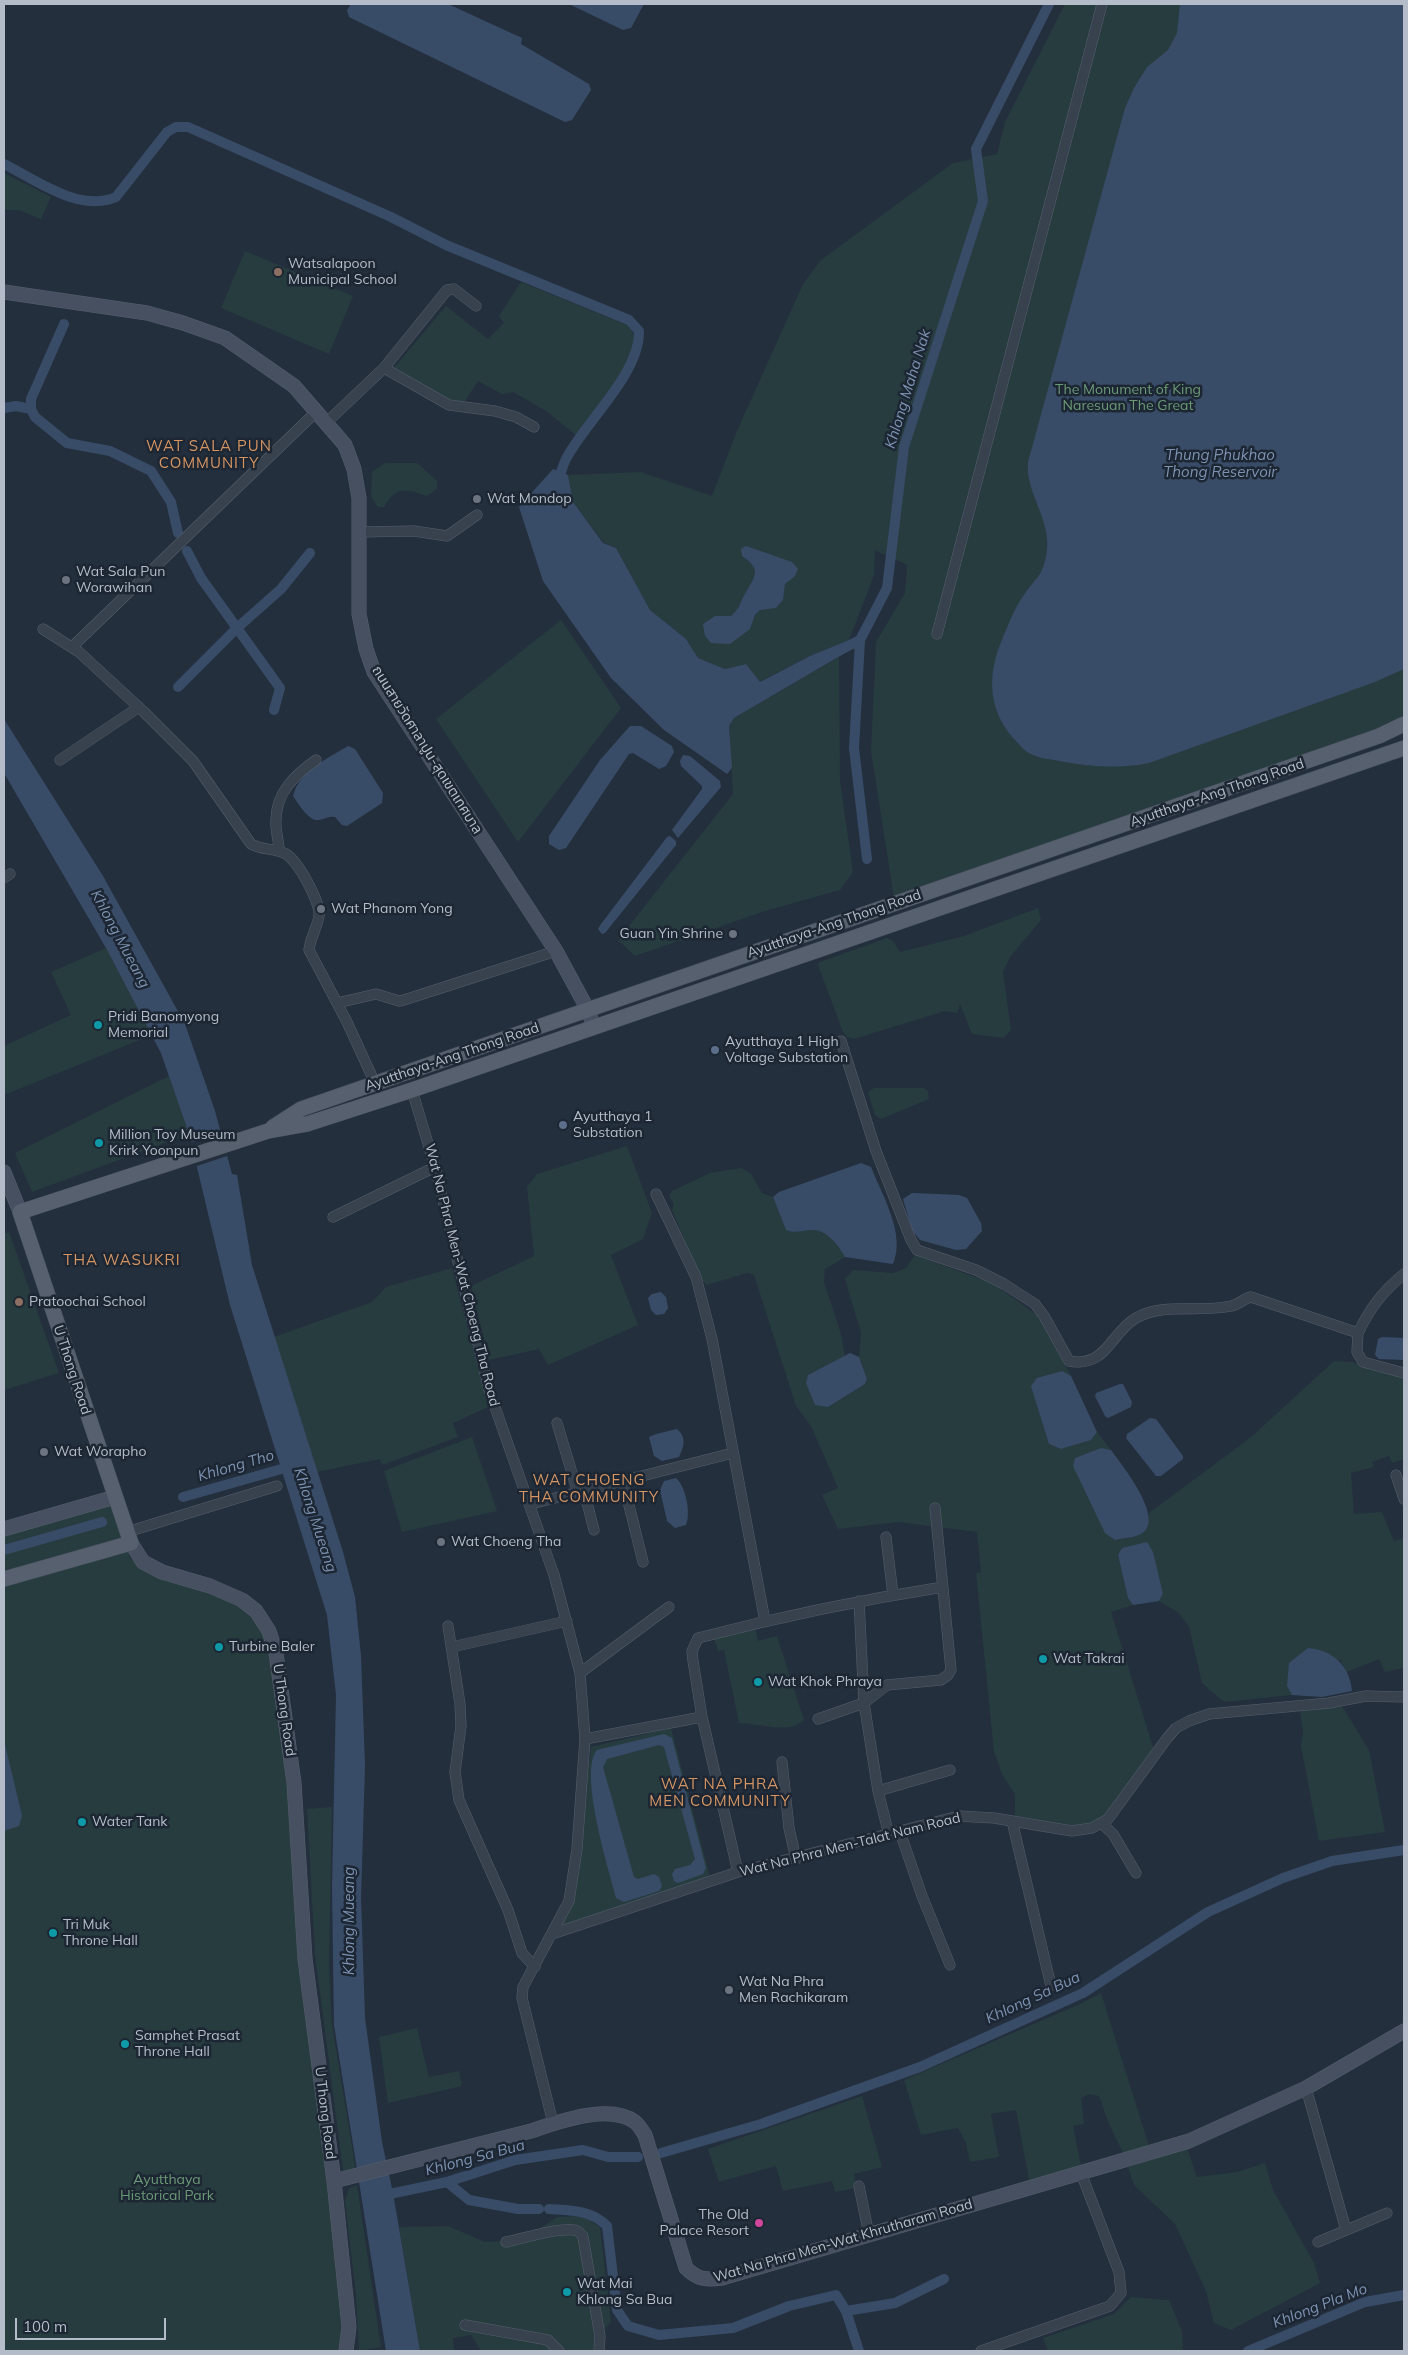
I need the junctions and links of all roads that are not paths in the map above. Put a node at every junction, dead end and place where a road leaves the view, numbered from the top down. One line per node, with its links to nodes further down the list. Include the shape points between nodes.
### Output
1 (1102, 4): 10 (street)
2 (4, 292): 5 (street, ถนนสายวัดศาลาปูน-สุดเขตเทศบาล, via 148,313 217,334 294,386)
3 (476, 306): 4 (street, via 454,289 447,290)
4 (384, 368): 5 (street); 6 (street, via 449,405 495,411)
5 (322, 417): 8 (street, ถนนสายวัดศาลาปูน-สุดเขตเทศบาล, via 345,445 354,469); 11 (street)
6 (534, 427)
7 (477, 515): 8 (street, via 448,536 414,531)
8 (359, 532): 18 (street, ถนนสายวัดศาลาปูน-สุดเขตเทศบาล, via 358,614 374,672)
9 (43, 629): 11 (street)
10 (937, 634)
11 (72, 647): 12 (street)
12 (139, 707): 15 (street); 17 (street, via 193,761 244,838 258,848)
13 (1404, 724): 20 (main road, Ayutthaya-Ang Thong Road, via 1379,736 1141,820)
14 (1404, 748): 21 (main road, Ayutthaya-Ang Thong Road)
15 (60, 760)
16 (316, 760): 17 (street, via 286,787 276,819)
17 (279, 851): 19 (street, via 291,857 317,899 319,917 309,950)
18 (556, 952): 19 (street, via 404,1000 376,994); 20 (street, ถนนสายวัดศาลาปูน-สุดเขตเทศบาล)
19 (337, 1003): 23 (street)
20 (588, 1010): 21 (street, ถนนสายวัดศาลาปูน-สุดเขตเทศบาล); 23 (main road, Ayutthaya-Ang Thong Road)
21 (594, 1027): 24 (main road, Ayutthaya-Ang Thong Road)
22 (841, 1041): 32 (street, via 876,1151 910,1240 917,1250 976,1270 1035,1304 1069,1361 1091,1360 1103,1353 1133,1319 1143,1314 1230,1306 1252,1297)
23 (375, 1083): 25 (main road, Ayutthaya-Ang Thong Road, via 301,1109)
24 (412, 1090): 25 (main road, Ayutthaya-Ang Thong Road, via 307,1124); 26 (street, Wat Na Phra Men-Wat Choeng Tha Road)
25 (268, 1131): 29 (main road, Ayutthaya-Ang Thong Road)
26 (435, 1167): 30 (street); 42 (street, Wat Na Phra Men-Wat Choeng Tha Road, via 489,1390)
27 (4, 1172): 29 (street, U Thong Road)
28 (656, 1194): 35 (street, via 696,1277 712,1339)
29 (20, 1212): 40 (main road, U Thong Road)
30 (333, 1217)
31 (1404, 1274): 32 (street, via 1369,1310)
32 (1358, 1333): 33 (street, via 1357,1352 1363,1362)
33 (1404, 1373)
34 (557, 1422): 39 (street)
35 (733, 1453): 37 (street); 55 (street)
36 (1396, 1476): 41 (street)
37 (623, 1481): 39 (street); 48 (street)
38 (277, 1486): 46 (street)
39 (581, 1492): 42 (street); 45 (street)
40 (115, 1497): 44 (street); 46 (main road, U Thong Road)
41 (1404, 1499)
42 (530, 1504): 54 (street, Wat Na Phra Men-Wat Choeng Tha Road)
43 (935, 1508): 50 (street)
44 (4, 1529)
45 (594, 1530)
46 (129, 1537): 49 (main road); 81 (street, U Thong Road, via 143,1562 162,1572 210,1586 242,1600 256,1611 269,1631 276,1653 294,1783 305,1959)
47 (886, 1537): 51 (street)
48 (643, 1562)
49 (4, 1579)
50 (943, 1587): 51 (street); 60 (street, via 951,1670 948,1676 941,1680 888,1685)
51 (893, 1595): 52 (street)
52 (859, 1600): 55 (street); 60 (street)
53 (669, 1606): 58 (street)
54 (567, 1621): 57 (street); 58 (street, Wat Na Phra Men-Wat Choeng Tha Road)
55 (765, 1621): 61 (street, via 698,1638 694,1644 693,1661)
56 (448, 1626): 57 (street)
57 (452, 1647): 75 (street, via 460,1704 461,1726 454,1772 459,1800 508,1910 522,1953)
58 (580, 1673): 63 (street, Wat Na Phra Men-Wat Choeng Tha Road)
59 (1404, 1697): 68 (street, Wat Na Phra Men-Talat Nam Road, via 1366,1696 1329,1703 1224,1712 1189,1721 1168,1737 1130,1791 1108,1819)
60 (864, 1703): 62 (street); 66 (street)
61 (702, 1717): 63 (street); 71 (street)
62 (818, 1719)
63 (585, 1739): 73 (street, Wat Na Phra Men-Wat Choeng Tha Road, via 577,1849 568,1901)
64 (782, 1762): 70 (street)
65 (950, 1770): 66 (street)
66 (878, 1791): 69 (street)
67 (1012, 1821): 68 (street, Wat Na Phra Men-Talat Nam Road, via 1072,1831); 69 (street, Wat Na Phra Men-Talat Nam Road, via 960,1816); 76 (street)
68 (1101, 1823): 72 (street, via 1113,1834)
69 (894, 1834): 70 (street, Wat Na Phra Men-Talat Nam Road); 74 (street)
70 (796, 1859): 71 (street, Wat Na Phra Men-Talat Nam Road)
71 (738, 1872): 73 (street, Wat Na Phra Men-Talat Nam Road)
72 (1136, 1873)
73 (552, 1934): 75 (street, Wat Na Phra Men-Wat Choeng Tha Road)
74 (950, 1965)
75 (535, 1967): 79 (street, Wat Na Phra Men-Wat Choeng Tha Road, via 523,1987 522,1998)
76 (1052, 1986)
77 (1404, 2031): 78 (street, Wat Na Phra Men-Wat Khrutharam Road)
78 (1306, 2088): 80 (street, Wat Na Phra Men-Wat Khrutharam Road, via 1188,2141); 84 (street)
79 (553, 2123): 81 (street, Wat Na Phra Men-Wat Khrutharam Road); 85 (street, Wat Na Phra Men-Wat Khrutharam Road, via 602,2113 635,2122 645,2135 656,2164 686,2268 705,2280)
80 (1081, 2173): 85 (street, Wat Na Phra Men-Wat Khrutharam Road); 92 (street, via 1119,2272 1121,2293 1110,2306)
81 (341, 2179): 89 (street, U Thong Road, via 349,2327)
82 (859, 2186): 85 (street)
83 (1387, 2213): 84 (street)
84 (1346, 2230): 87 (street)
85 (869, 2236)
86 (506, 2242): 91 (street, via 547,2233 580,2232 600,2336)
87 (1318, 2242)
88 (465, 2325): 90 (street, via 548,2340)
89 (346, 2351)
90 (559, 2351)
91 (599, 2351)
92 (981, 2351)

